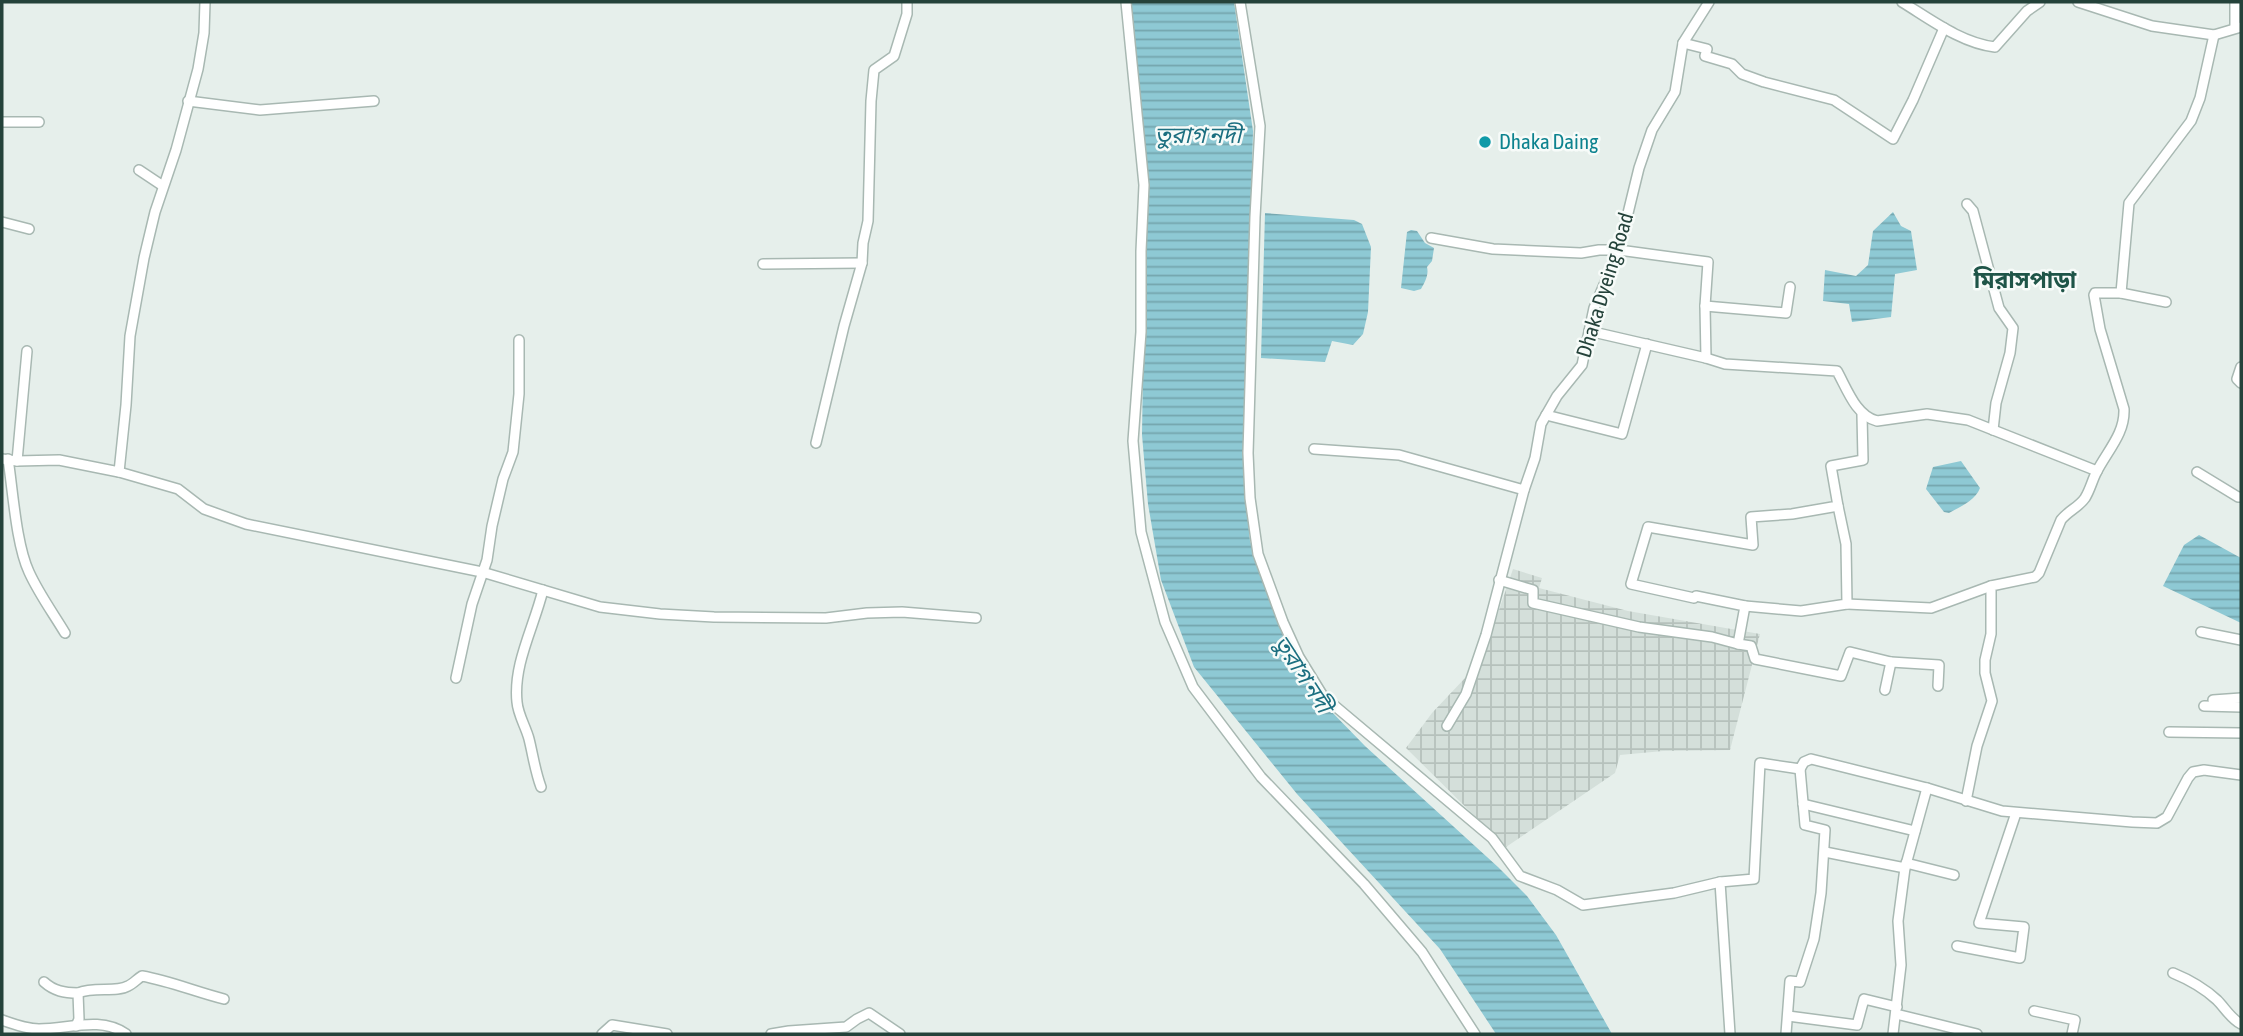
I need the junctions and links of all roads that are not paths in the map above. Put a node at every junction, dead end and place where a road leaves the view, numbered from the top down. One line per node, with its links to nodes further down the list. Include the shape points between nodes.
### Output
1 (205, 2): 14 (street, via 198,69)
2 (907, 2): 25 (street, via 894,56 874,70)
3 (1126, 2): 98 (street, via 1144,185 1133,442 1141,532 1165,622 1193,687 1253,767 1422,952)
4 (1240, 2): 81 (street, via 1260,126 1250,498 1258,554 1300,657 1324,695 1492,838 1520,876 1583,905)
5 (1709, 2): 13 (street, Dhaka Dyeing Road)
6 (1902, 2): 10 (street)
7 (2040, 2): 10 (street, via 1995,47)
8 (2078, 2): 12 (street, via 2152,26)
9 (2235, 2): 11 (street)
10 (1944, 28): 13 (street, via 1893,139 1834,100 1742,74 1732,64 1705,55 1707,49)
11 (2238, 28): 12 (street)
12 (2214, 35): 28 (street, via 2191,121 2129,203)
13 (1683, 43): 24 (street, Dhaka Dyeing Road, via 1675,92 1652,130)
14 (188, 101): 15 (street, via 260,110); 19 (street)
15 (374, 101)
16 (2, 122): 17 (street)
17 (40, 122)
18 (138, 170): 19 (street)
19 (163, 186): 45 (street, via 130,336)
20 (1967, 204): 40 (street, via 1973,211 1999,308 2013,328)
21 (2, 222): 22 (street)
22 (29, 229)
23 (1431, 238): 24 (street, via 1493,249)
24 (1619, 250): 30 (street, via 1708,262); 31 (street, Dhaka Dyeing Road)
25 (862, 262): 26 (street); 41 (street)
26 (763, 264)
27 (1790, 287): 30 (street, via 1786,313)
28 (2121, 293): 29 (street); 44 (street, via 2095,293 2093,298 2125,421)
29 (2166, 302)
30 (1705, 306): 35 (street)
31 (1589, 331): 33 (street); 38 (street, Dhaka Dyeing Road, via 1582,365)
32 (519, 340): 50 (street, via 513,452)
33 (1647, 344): 35 (street); 38 (street, via 1622,434)
34 (27, 351): 43 (street)
35 (1706, 358): 39 (street, via 1725,364 1837,372)
36 (2241, 367): 37 (street, via 2237,379)
37 (2241, 383)
38 (1546, 415): 47 (street, Dhaka Dyeing Road)
39 (1863, 415): 40 (street, via 1877,421 1946,416); 49 (street, via 1863,460 1831,466)
40 (1993, 430): 44 (street)
41 (816, 443)
42 (1314, 449): 47 (street, via 1399,455)
43 (9, 460): 45 (street, via 59,460); 58 (street, via 27,569)
44 (2097, 471): 52 (street, via 2084,500 2061,520 2039,573)
45 (119, 472): 50 (street, via 178,489 204,509 246,524)
46 (2197, 472): 48 (street)
47 (1524, 490): 51 (street, Dhaka Dyeing Road)
48 (2241, 497)
49 (1838, 506): 54 (street, via 1846,544); 55 (street, via 1751,517 1753,545 1648,527 1631,584)
50 (482, 572): 53 (street); 62 (street)
51 (1499, 580): 60 (street, via 1533,590 1533,603); 67 (street, Dhaka Dyeing Road, via 1466,694)
52 (1991, 586): 54 (street, via 1931,608); 74 (street, via 1985,673 1992,701)
53 (542, 590): 56 (street, via 600,607 660,614 827,618 902,612); 72 (street, via 521,658 516,704)
54 (1847, 604): 55 (street, via 1801,611)
55 (1745, 606): 60 (street)
56 (976, 618)
57 (2201, 632): 59 (street)
58 (65, 633)
59 (2241, 640)
60 (1738, 644): 61 (street, via 1751,646 1755,659 1841,676 1850,652)
61 (1891, 662): 63 (street, via 1939,665); 64 (street)
62 (456, 678)
63 (1938, 686)
64 (1885, 690)
65 (2241, 698): 66 (street, via 2208,703)
66 (2241, 707)
67 (1447, 726)
68 (2169, 732): 69 (street)
69 (2241, 733)
70 (1800, 769): 73 (street, via 1811,759); 75 (street); 81 (street, via 1760,763 1754,879)
71 (2241, 775): 76 (street, via 2193,772 2167,817 2157,822)
72 (541, 787)
73 (1927, 788): 74 (street); 77 (street)
74 (1966, 801): 76 (street)
75 (1803, 804): 77 (street); 78 (street, via 1805,825 1825,830)
76 (2016, 813): 82 (street, via 1979,922 2024,927 2020,958)
77 (1915, 831): 79 (street)
78 (1825, 852): 79 (street); 89 (street, via 1814,939 1800,982 1790,981)
79 (1906, 865): 80 (street); 87 (street, via 1898,921)
80 (1954, 876)
81 (1720, 882): 99 (street)
82 (1957, 946)
83 (2173, 973): 91 (street, via 2193,981)
84 (44, 982): 85 (street, via 52,989)
85 (78, 993): 86 (street, via 127,987 142,976); 92 (street)
86 (224, 999)
87 (1897, 1010): 89 (street, via 1864,999 1857,1025); 101 (street); 102 (street)
88 (2034, 1011): 103 (street, via 2075,1020)
89 (1788, 1016): 100 (street)
90 (2, 1020): 92 (street, via 37,1029)
91 (2241, 1024)
92 (76, 1026): 93 (street, via 96,1023)
93 (126, 1034)
94 (602, 1034): 95 (street, via 612,1025)
95 (667, 1034)
96 (771, 1034): 97 (street, via 846,1027 869,1013)
97 (900, 1034)
98 (1475, 1034)
99 (1730, 1034)
100 (1786, 1034)
101 (1893, 1034)
102 (1977, 1034)
103 (2072, 1034)

